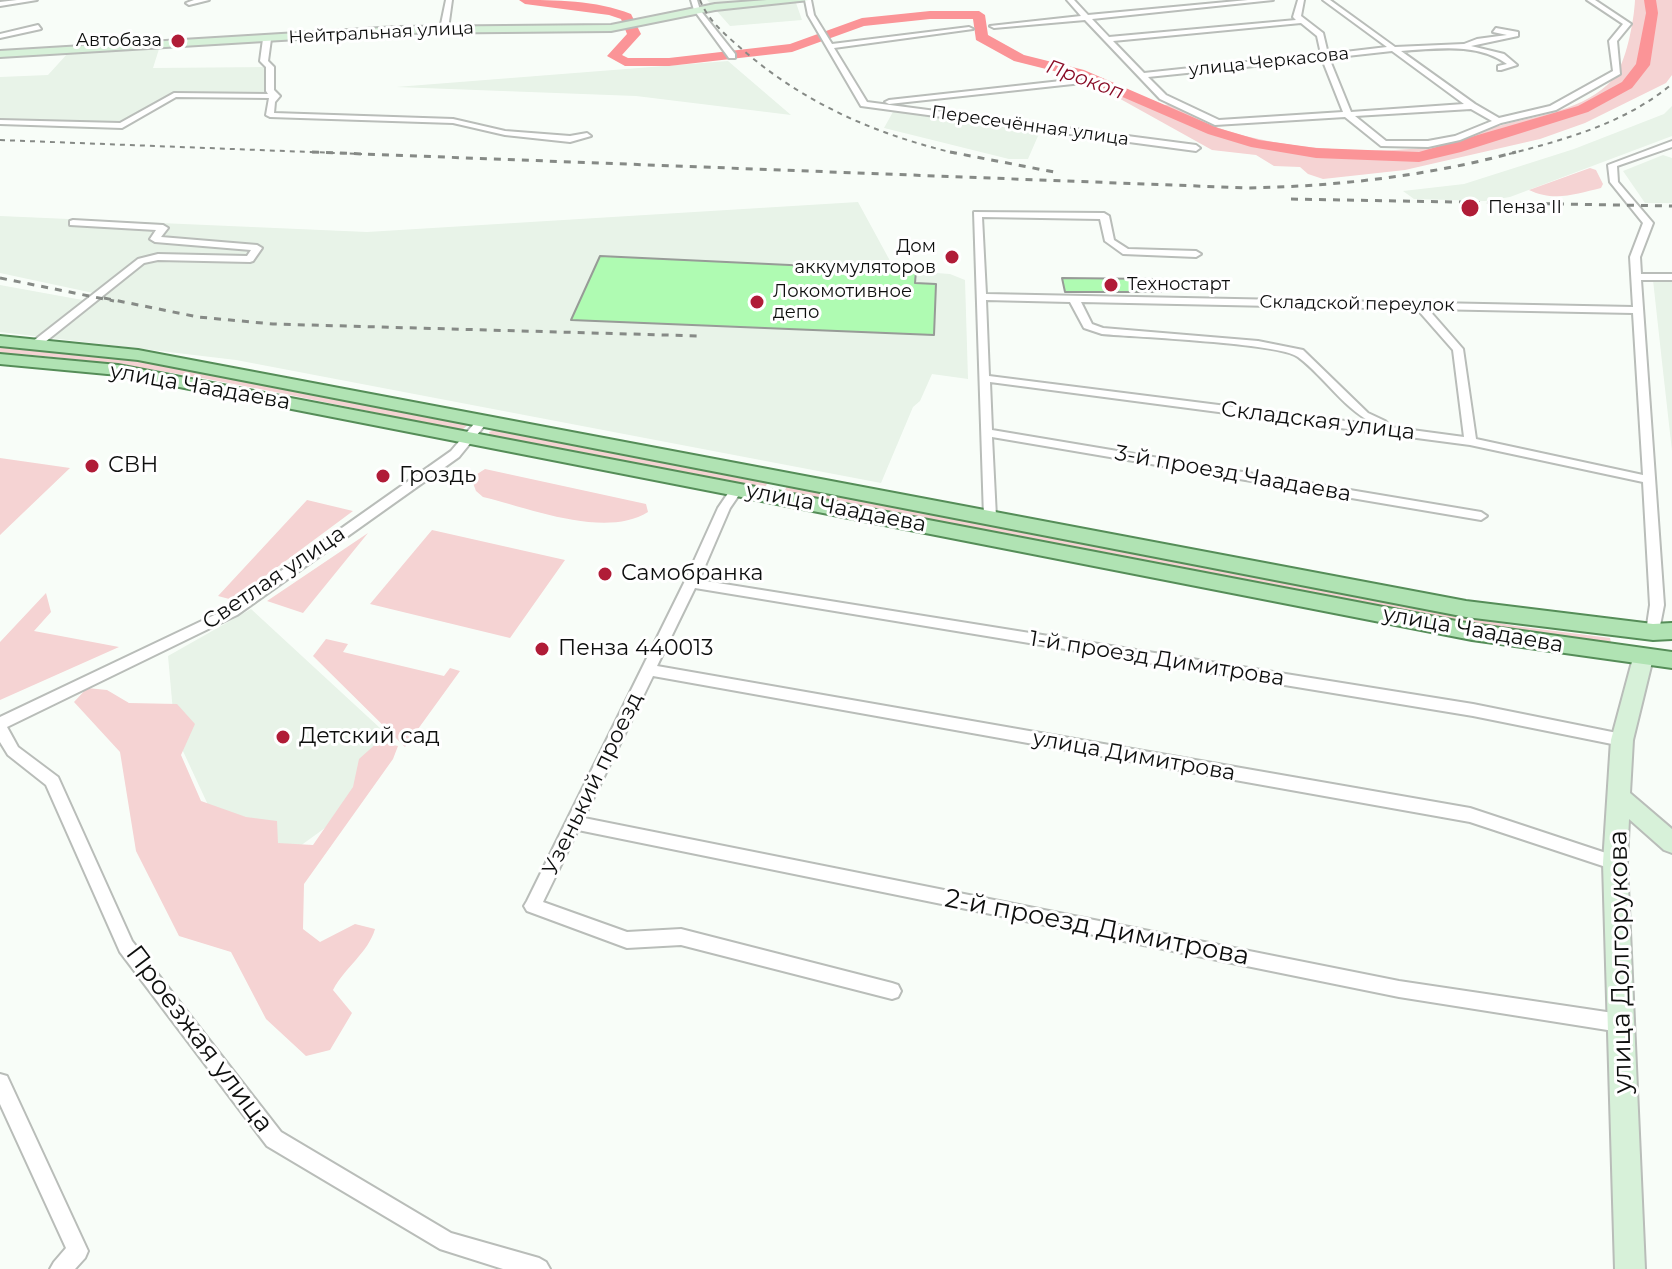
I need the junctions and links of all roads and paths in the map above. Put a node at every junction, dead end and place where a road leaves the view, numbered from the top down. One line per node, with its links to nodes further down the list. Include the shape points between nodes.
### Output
1 (34, 0): 11 (street)
2 (206, 0): 10 (street)
3 (449, 0): 17 (street)
4 (806, 0): 12 (main road, Нейтральная улица); 23 (street)
5 (1070, 0): 13 (street)
6 (1270, 0): 13 (street)
7 (1301, 0): 14 (street, via 1297,17)
8 (1326, 0): 25 (street)
9 (1590, 0): 36 (street, via 1627,24 1613,41 1617,72 1553,108)
10 (189, 3)
11 (0, 4)
12 (696, 5): 17 (main road, Нейтральная улица, via 611,28); 27 (street)
13 (1088, 18): 15 (street); 22 (street)
14 (1303, 21): 22 (street); 28 (street, via 1320,35)
15 (994, 26)
16 (38, 27): 20 (street)
17 (444, 29): 21 (main road, Нейтральная улица)
18 (969, 29): 23 (street)
19 (1496, 30): 24 (street, улица Черкасова, via 1515,34)
20 (0, 36)
21 (267, 39): 26 (main road, Нейтральная улица); 32 (street, via 264,61 270,67 270,91)
22 (1109, 39): 30 (street)
23 (830, 46): 33 (street)
24 (1465, 46): 25 (street, улица Черкасова); 29 (street, via 1513,65)
25 (1393, 49): 28 (street, улица Черкасова); 34 (street)
26 (0, 54)
27 (730, 54)
28 (1325, 56): 30 (street, улица Черкасова); 35 (street)
29 (1501, 68)
30 (1144, 75): 35 (street, via 1163,97 1218,123)
31 (1079, 81): 33 (street)
32 (276, 96): 37 (street, via 174,95 122,126); 38 (street, via 270,115 453,121 505,133)
33 (864, 104): 40 (street, Пересечённая улица)
34 (1472, 106): 35 (street); 36 (street)
35 (1348, 115): 36 (street, via 1384,144 1442,141)
36 (1498, 121)
37 (0, 122)
38 (587, 136)
39 (1672, 144): 41 (street)
40 (1196, 148)
41 (1656, 149): 42 (street); 45 (street, via 1612,165 1614,182 1648,223 1635,257)
42 (1672, 155)
43 (73, 223): 52 (street, via 163,228 155,239 257,248 250,259 141,261)
44 (1196, 254): 47 (street, via 1126,252 1110,241 1104,216 977,214)
45 (1636, 277): 46 (street); 50 (street)
46 (1672, 277)
47 (980, 297): 48 (street, Складской переулок); 54 (street)
48 (1074, 299): 49 (street, Складской переулок); 56 (street, via 1088,326 1102,331 1299,352 1364,415)
49 (1420, 306): 50 (street, Складской переулок); 59 (street, via 1458,349)
50 (1638, 310): 60 (street)
51 (0, 341): 52 (main road, улица Чаадаева)
52 (36, 344): 55 (main road, улица Чаадаева, via 138,355)
53 (0, 359): 58 (main road, улица Чаадаева, via 118,370)
54 (983, 378): 56 (street, Складская улица); 57 (street)
55 (483, 420): 58 (street, Светлая улица); 63 (main road, улица Чаадаева)
56 (1396, 430): 59 (street, Складская улица)
57 (986, 432): 62 (street, 3-й проезд Чаадаева); 63 (street)
58 (469, 437): 61 (main road, улица Чаадаева); 69 (street, Светлая улица, via 455,454 232,612)
59 (1470, 441): 60 (street, Складская улица)
60 (1650, 480): 65 (street)
61 (737, 489): 64 (street, Узенький проезд); 66 (main road, улица Чаадаева, via 1472,632)
62 (1481, 516)
63 (990, 517): 65 (main road, улица Чаадаева, via 1466,609)
64 (691, 583): 68 (street, Узенький проезд); 70 (street, 1-й проезд Димитрова, via 1473,710)
65 (1662, 631): 66 (main road)
66 (1643, 658): 67 (main road, улица Чаадаева); 70 (main road, улица Долгорукова)
67 (1672, 660)
68 (648, 670): 72 (street, Узенький проезд); 74 (street, улица Димитрова, via 1470,815)
69 (0, 726): 79 (street, Проезжая улица, via 13,751 52,781 126,946 274,1139 447,1242)
70 (1622, 740): 71 (main road, улица Долгорукова)
71 (1619, 797): 73 (main road); 74 (main road, улица Долгорукова)
72 (576, 823): 75 (street, Узенький проезд, via 533,906 627,940 681,937); 76 (street, 2-й проезд Димитрова, via 1399,989)
73 (1672, 843)
74 (1615, 863): 76 (main road, улица Долгорукова)
75 (892, 991)
76 (1620, 1023): 80 (main road, улица Долгорукова)
77 (0, 1083): 78 (street, via 78,1251)
78 (61, 1269)
79 (539, 1269)
80 (1630, 1269)

